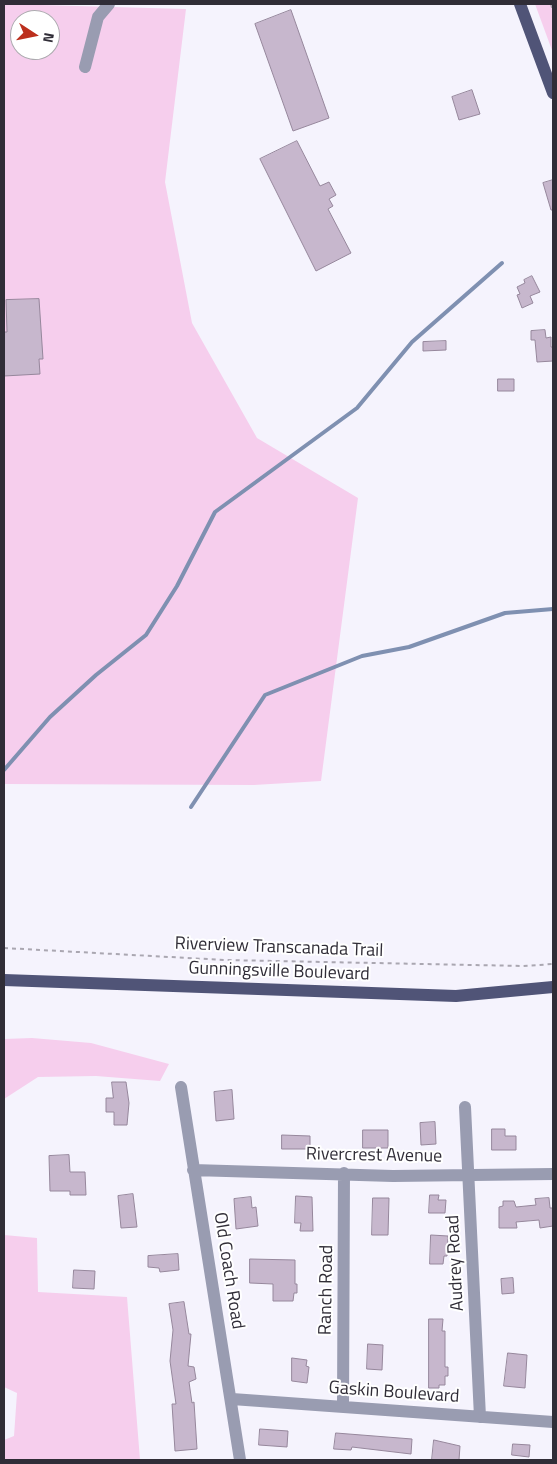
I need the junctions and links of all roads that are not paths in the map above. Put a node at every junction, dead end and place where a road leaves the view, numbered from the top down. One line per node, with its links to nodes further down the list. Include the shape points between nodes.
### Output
1 (109, 4): 3 (street, via 98,17)
2 (520, 4): 4 (main road)
3 (85, 67)
4 (553, 93)
5 (4, 980): 6 (main road, Gunningsville Boulevard, via 456,996)
6 (553, 986)
7 (181, 1087): 9 (street, Old Coach Road)
8 (465, 1107): 12 (street, Audrey Road)
9 (193, 1170): 10 (street, Rivercrest Avenue); 13 (street, Old Coach Road)
10 (344, 1173): 12 (street, Rivercrest Avenue); 14 (street, Ranch Road)
11 (553, 1174): 12 (street, Rivercrest Avenue)
12 (469, 1175): 15 (street, Audrey Road)
13 (232, 1399): 14 (street, Gaskin Boulevard); 17 (street, Old Coach Road)
14 (343, 1407): 15 (street, Gaskin Boulevard)
15 (480, 1417): 16 (street, Gaskin Boulevard)
16 (553, 1422)
17 (240, 1460)

